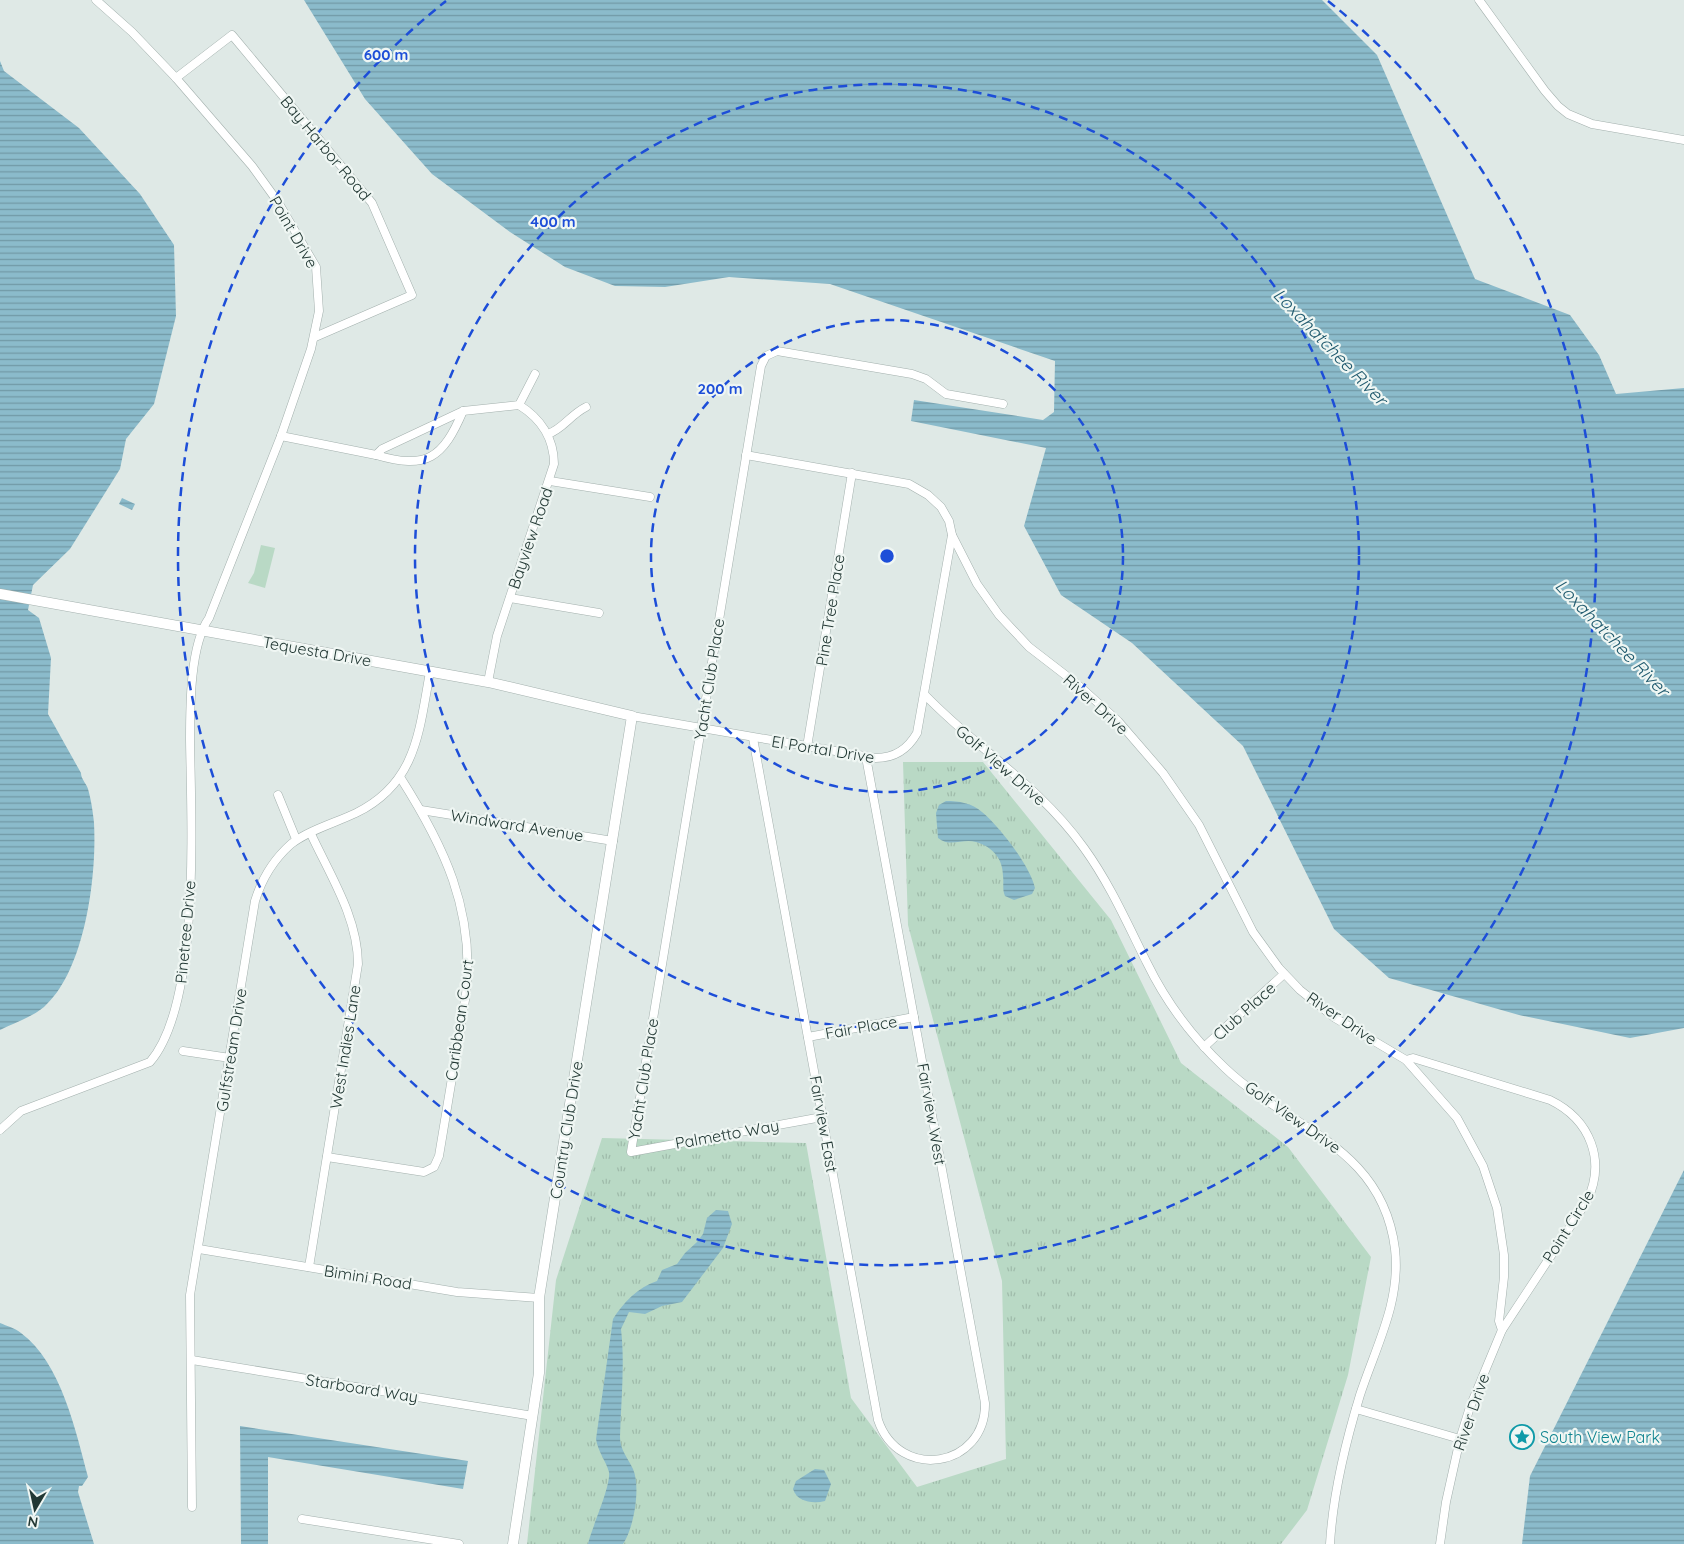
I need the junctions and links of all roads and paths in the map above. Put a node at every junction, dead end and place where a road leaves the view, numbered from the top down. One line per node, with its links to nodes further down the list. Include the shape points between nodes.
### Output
1 (96, 0): 3 (street, Point Drive)
2 (1479, 0): 4 (street, via 1545,91 1568,114 1592,124)
3 (176, 78): 5 (street, Point Drive, via 278,202 316,267 320,298); 5 (street, Bay Harbor Road, via 232,35 372,203 412,295)
4 (1684, 140)
5 (315, 337): 12 (street, Point Drive)
6 (535, 374): 8 (street)
7 (1003, 404): 14 (street, Yacht Club Place, via 946,394 926,379 912,374 771,352 761,366)
8 (519, 405): 10 (street); 11 (street, Bayview Road, via 529,411)
9 (586, 407): 11 (street)
10 (463, 411): 13 (street); 13 (street, via 453,435 432,458 398,461)
11 (548, 434): 16 (street, Bayview Road, via 554,458)
12 (281, 436): 13 (street); 22 (street, Point Drive, via 209,618)
13 (376, 454)
14 (746, 456): 15 (street); 27 (street, Yacht Club Place)
15 (852, 473): 18 (street, via 908,484 924,491 937,502 949,521); 29 (street, Pine Tree Place)
16 (550, 481): 17 (street); 20 (street, Bayview Road)
17 (650, 497)
18 (952, 535): 25 (street, El Portal Drive); 37 (street, River Drive, via 977,584 1008,626 1095,699 1163,773 1199,825 1252,932)
19 (0, 594): 22 (street, Tequesta Drive)
20 (510, 598): 21 (street); 24 (street, Bayview Road, via 497,636)
21 (599, 613)
22 (201, 630): 23 (street, Tequesta Drive); 45 (street, Pinetree Drive, via 190,696 190,883 182,985 158,1053 150,1062 21,1111)
23 (430, 672): 24 (street, Tequesta Drive); 31 (street, Gulfstream Drive, via 418,736 409,763)
24 (488, 682): 26 (street, Tequesta Drive)
25 (925, 695): 30 (street, El Portal Drive, via 919,728 911,743 893,756); 40 (street, Golf View Drive, via 962,732 1027,784 1067,825 1115,896 1159,986)
26 (632, 716): 27 (street, El Portal Drive); 36 (street, Country Club Drive)
27 (701, 729): 28 (street, El Portal Drive); 46 (street, Yacht Club Place)
28 (752, 738): 29 (street, El Portal Drive); 39 (street, Fairview East)
29 (807, 747): 30 (street, El Portal Drive)
30 (866, 757): 38 (street, Fairview West)
31 (400, 777): 33 (street, Caribbean Court); 34 (street, Gulfstream Drive, via 369,806)
32 (278, 795): 35 (street)
33 (421, 810): 36 (street, Windward Avenue); 47 (street, Caribbean Court, via 460,898 468,949 466,994 439,1156 434,1167 424,1172)
34 (311, 834): 35 (street, Gulfstream Drive); 47 (street, West Indies Lane, via 352,924 358,950 358,971)
35 (296, 839): 42 (street, Gulfstream Drive, via 272,864 257,894)
36 (612, 841): 50 (street, Country Club Drive)
37 (1284, 974): 40 (street, Club Place); 43 (street, River Drive, via 1335,1018)
38 (914, 1017): 39 (street, Fair Place); 56 (street, Fairview West, via 985,1403 983,1422 975,1438 966,1448)
39 (808, 1037): 44 (street, Fairview East)
40 (1204, 1047): 53 (street, Golf View Drive, via 1266,1102 1339,1148 1370,1182 1387,1217 1395,1248 1394,1299)
41 (183, 1051): 42 (street)
42 (230, 1058): 48 (street, Gulfstream Drive)
43 (1406, 1060): 51 (street, River Drive, via 1457,1118 1491,1187 1504,1255); 51 (street, Point Circle, via 1414,1058 1550,1100 1578,1120 1592,1144 1596,1174 1587,1201)
44 (822, 1117): 46 (street, Palmetto Way); 56 (street, Fairview East, via 880,1426 890,1442 904,1454 932,1461)
45 (0, 1130)
46 (631, 1152)
47 (327, 1157): 49 (street, West Indies Lane)
48 (199, 1249): 49 (street, Bimini Road); 52 (street, Gulfstream Drive, via 190,1295)
49 (309, 1267): 50 (street, Bimini Road, via 457,1292)
50 (539, 1298): 54 (street, Country Club Drive, via 540,1350)
51 (1502, 1330): 55 (street, River Drive)
52 (192, 1360): 54 (street, Starboard Way); 57 (street, Gulfstream Drive)
53 (1356, 1409): 55 (street); 61 (street, Golf View Drive, via 1341,1463 1331,1517)
54 (532, 1416): 60 (street, Country Club Drive)
55 (1460, 1439): 62 (street, River Drive)
56 (950, 1457)
57 (192, 1507)
58 (302, 1519): 59 (street)
59 (459, 1544)
60 (513, 1544)
61 (1330, 1544)
62 (1440, 1544)

